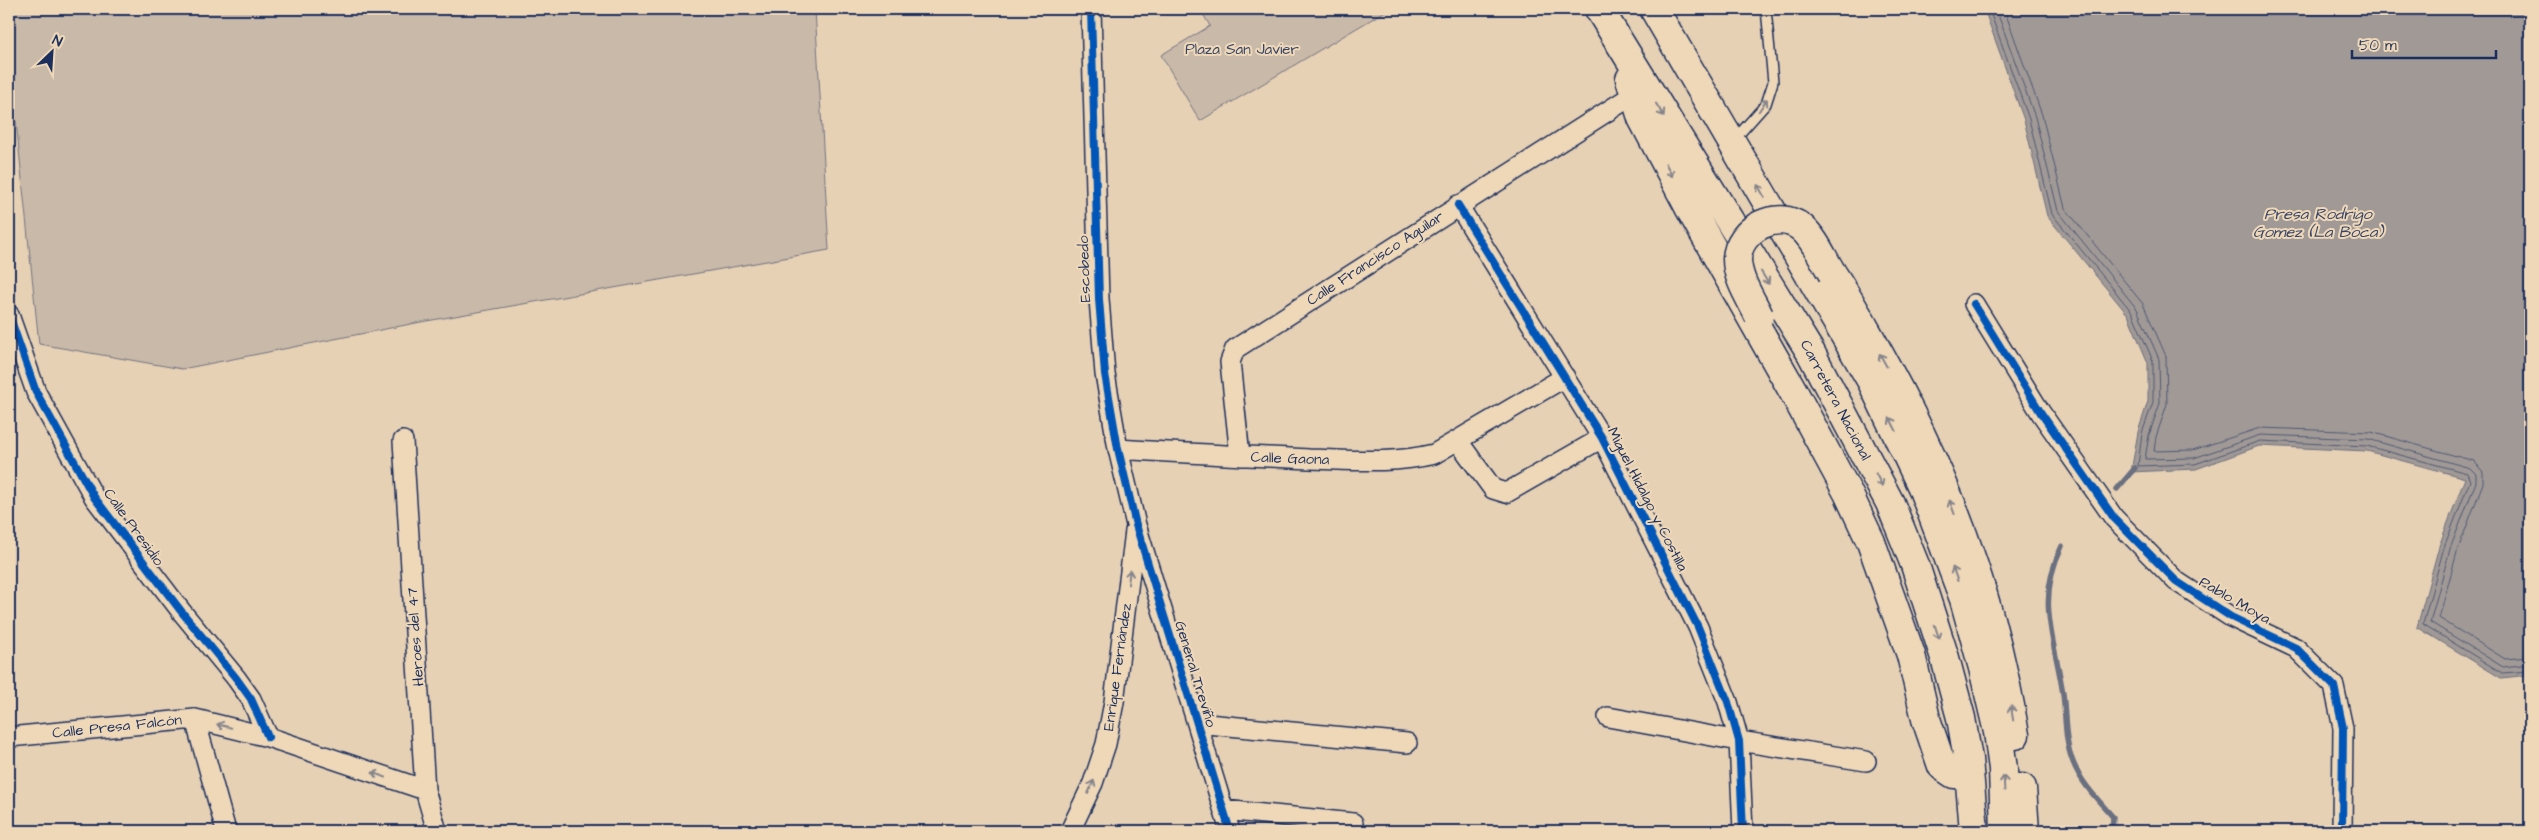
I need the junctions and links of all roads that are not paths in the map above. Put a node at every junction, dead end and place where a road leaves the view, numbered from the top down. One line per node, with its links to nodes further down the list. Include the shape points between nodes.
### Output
1 (1091, 9): 15 (street, Escobedo, via 1099,299 1105,374)
2 (1599, 9): 5 (highway, Carretera Nacional)
3 (1654, 9): 7 (highway)
4 (1766, 9): 7 (lane, one-way to 4, via 1766,104 1773,82)
5 (1629, 60): 6 (highway); 30 (highway, Carretera Nacional, one-way to 30, via 1811,353 1890,503 1915,565 1962,718)
6 (1633, 95): 8 (street, Calle Francisco Aguilar); 26 (highway, one-way to 26, via 1689,207 1848,493 1870,542 1904,636 1942,766)
7 (1732, 142): 36 (highway, one-way to 7, via 2003,769 1983,668 1964,599 1922,487 1872,382)
8 (1458, 205): 11 (street, Miguel Hidalgo y Costilla); 16 (street, Calle Francisco Aguilar, via 1235,349 1230,362)
9 (1974, 304): 38 (street, Pablo Moya, via 2041,413 2114,518 2176,581 2231,617 2296,648 2334,686 2343,728)
10 (9, 315): 22 (street, Calle Presidio, via 36,392 94,497 236,678 251,699)
11 (1565, 377): 12 (street, Miguel Hidalgo y Costilla); 14 (street, Calle Gaona)
12 (1602, 438): 14 (street, via 1506,493 1493,489); 23 (street, Miguel Hidalgo y Costilla, via 1698,627 1722,684)
13 (403, 441): 27 (street, Heroes del 47)
14 (1458, 441): 16 (street, Calle Gaona, via 1434,454 1415,459 1385,461)
15 (1118, 449): 16 (street, Calle Gaona); 17 (street, Escobedo)
16 (1240, 456)
17 (1136, 525): 20 (street, General Treviño); 33 (street, Enrique Fernández, one-way to 17, via 1093,783 1106,744)
18 (1608, 716): 23 (street)
19 (195, 719): 21 (street, Calle Presa Falcón); 22 (street, Calle Presa Falcón, one-way to 19); 31 (street)
20 (1197, 723): 24 (street); 28 (street, General Treviño)
21 (9, 737)
22 (268, 737): 27 (street, Calle Presa Falcón, one-way to 22)
23 (1739, 741): 25 (street); 35 (street, Miguel Hidalgo y Costilla)
24 (1407, 744)
25 (1866, 761)
26 (1954, 774): 30 (highway); 37 (highway, one-way to 26, bridge, via 2021,769 1994,630 1931,455 1902,394 1809,234 1784,219 1767,222 1744,239 1739,248 1737,258 1742,282 1759,316 1815,406 1872,517 1915,639)
27 (425, 790): 32 (street, Heroes del 47)
28 (1224, 810): 29 (street); 34 (street, General Treviño)
29 (1353, 823)
30 (1974, 825)
31 (226, 831)
32 (437, 831)
33 (1070, 831)
34 (1230, 831)
35 (1743, 831)
36 (2005, 831)
37 (2025, 831)
38 (2342, 831)

